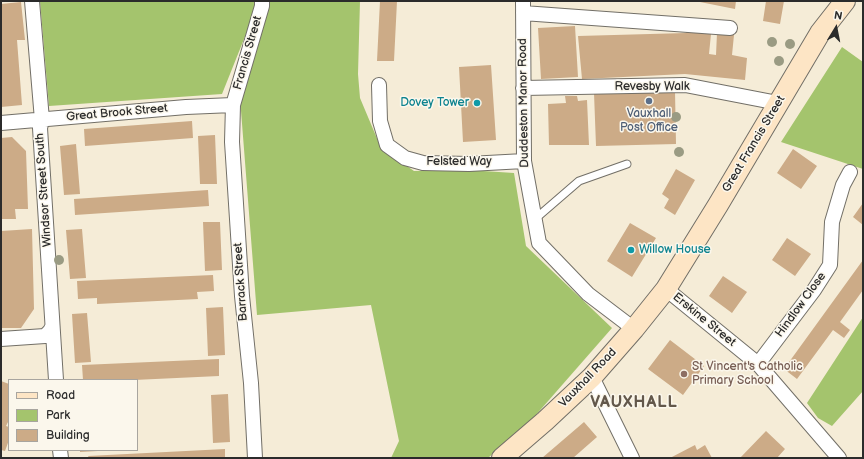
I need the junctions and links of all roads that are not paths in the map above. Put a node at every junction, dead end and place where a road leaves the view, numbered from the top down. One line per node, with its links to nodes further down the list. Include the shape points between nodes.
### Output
1 (32, 1): 10 (street, Windsor Street South)
2 (262, 1): 9 (street, Francis Street)
3 (845, 1): 8 (main road, Great Francis Street, via 820,33)
4 (523, 7): 5 (street); 7 (street, Duddeston Manor Road)
5 (730, 28)
6 (379, 85): 12 (street, Felsted Way, via 380,122 387,145 405,158 423,163)
7 (524, 88): 8 (street, Revesby Walk, via 685,85); 12 (street, Duddeston Manor Road)
8 (778, 103): 16 (main road, Great Francis Street)
9 (233, 105): 10 (street, Great Brook Street); 23 (street, Barrack Street, via 232,142 236,213)
10 (42, 120): 11 (street, Great Brook Street); 17 (street, Windsor Street South, via 40,128)
11 (1, 123)
12 (524, 161): 15 (street, Duddeston Manor Road)
13 (627, 164): 15 (lane, via 579,181)
14 (850, 172): 20 (street, Hindlow Close, via 843,185 832,222 830,265)
15 (535, 219): 18 (street, Duddeston Manor Road, via 539,243 588,294)
16 (666, 289): 18 (main road, Vauxhall Road); 20 (street, Erskine Street)
17 (52, 327): 19 (street, via 45,336); 22 (street, Windsor Street South)
18 (634, 329): 21 (main road, Vauxhall Road)
19 (1, 339)
20 (758, 364): 26 (street, Erskine Street)
21 (592, 377): 24 (main road, Vauxhall Road); 25 (street)
22 (56, 379)
23 (255, 458)
24 (502, 458)
25 (632, 458)
26 (839, 458)

